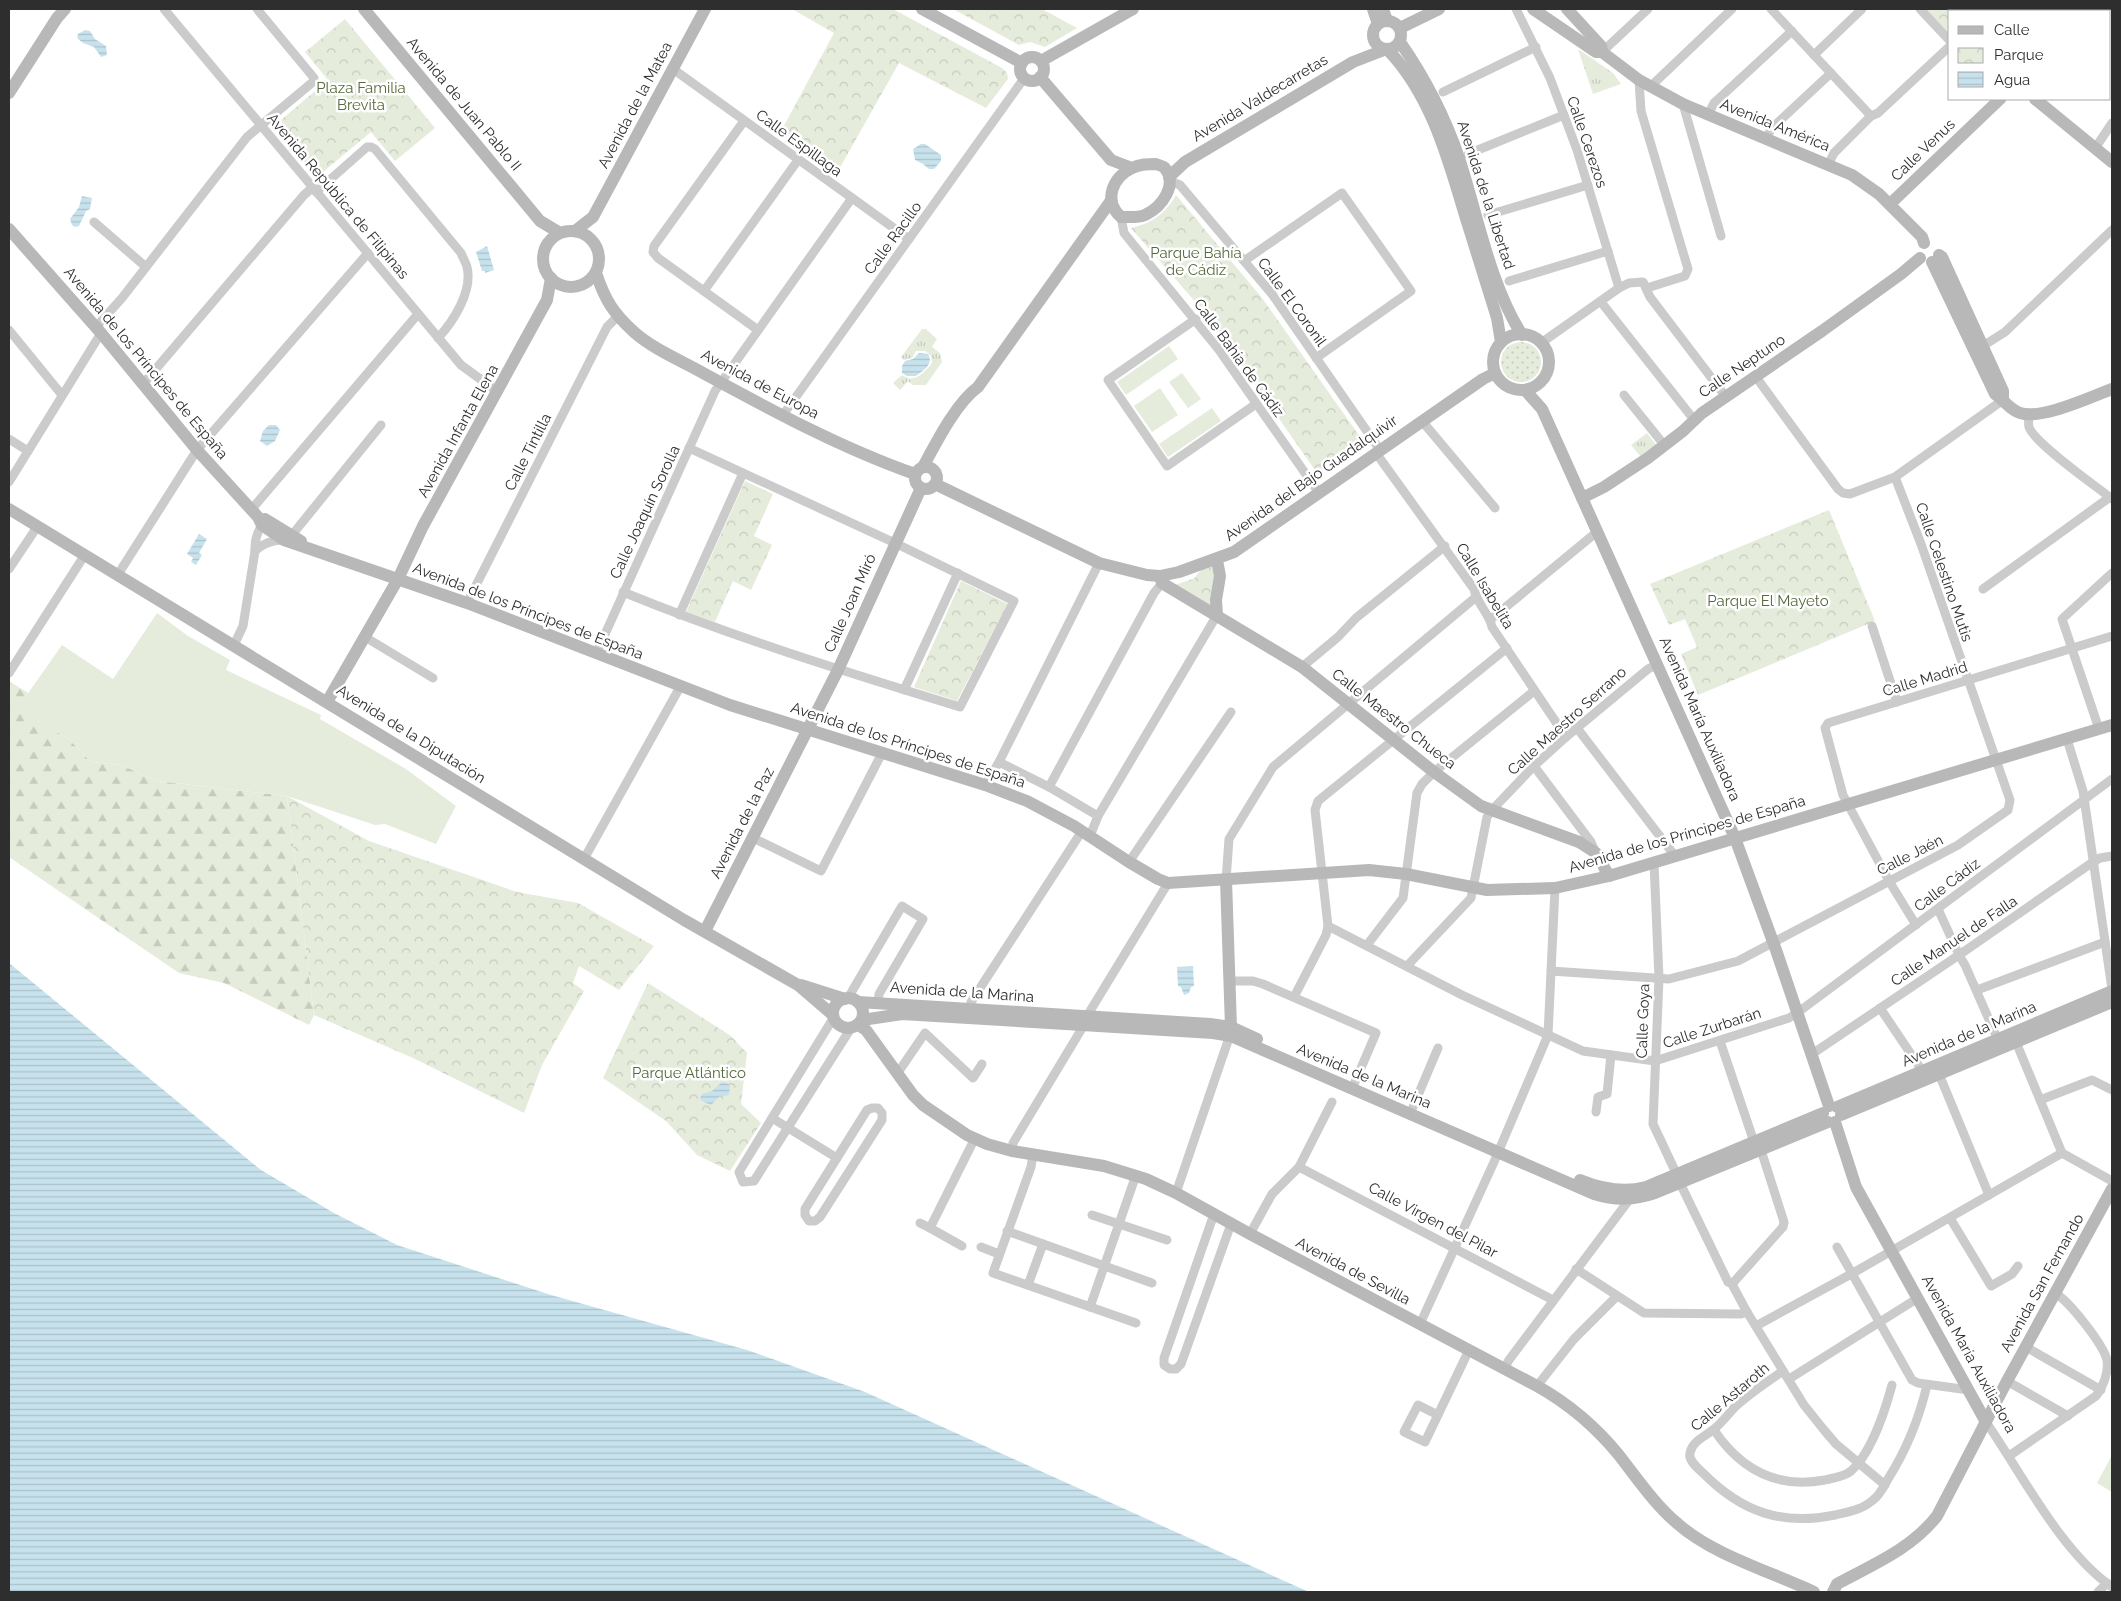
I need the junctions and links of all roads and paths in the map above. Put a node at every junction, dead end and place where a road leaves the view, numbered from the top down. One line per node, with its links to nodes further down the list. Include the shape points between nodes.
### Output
1 (164, 9): 48 (street, Avenida República de Filipinas)
2 (257, 9): 48 (street, via 314,78)
3 (364, 9): 67 (street, Avenida de Juan Pablo II)
4 (706, 9): 32 (street, Avenida de la Matea)
5 (922, 9): 31 (street)
6 (1133, 9): 29 (street)
7 (1373, 9): 18 (street)
8 (1439, 9): 19 (street)
9 (1516, 9): 24 (street, Calle Cerezos)
10 (1533, 9): 27 (street, Avenida América, via 1596,52)
11 (1567, 9): 27 (street, Avenida América, via 1601,46)
12 (1648, 9): 27 (street)
13 (1732, 9): 37 (street)
14 (1771, 9): 20 (street)
15 (1862, 9): 28 (street)
16 (1920, 9): 22 (street)
17 (60, 12): 39 (street)
18 (1383, 18): 19 (street); 21 (street)
19 (1400, 28): 23 (street)
20 (1792, 31): 28 (street); 44 (street, via 1714,103)
21 (1373, 36): 26 (street, via 1376,44); 30 (street, Avenida Valdecarretas)
22 (1948, 39)
23 (1400, 42): 26 (street, via 1393,49); 101 (street, Avenida de la Libertad, via 1415,63 1447,128 1497,282 1509,314)
24 (1536, 47): 38 (street); 43 (street, Calle Cerezos)
25 (1948, 48): 45 (street)
26 (1386, 50): 30 (street, Avenida Valdecarretas); 103 (street, Avenida de la Libertad, via 1405,69 1438,133 1498,318)
27 (1602, 52): 36 (street, Avenida América)
28 (1814, 55): 33 (street)
29 (1041, 61): 31 (street, via 1032,57); 35 (street, via 1044,68)
30 (1353, 62): 57 (street, Avenida Valdecarretas)
31 (1022, 63): 34 (street)
32 (673, 69): 46 (street, Calle Espillaga); 66 (street, Avenida de la Matea)
33 (1831, 73): 45 (street); 49 (street, via 1773,127)
34 (1024, 77): 35 (street, via 1031,80); 76 (street, Calle Racillo)
35 (1040, 77): 53 (street)
36 (1638, 80): 37 (street, Avenida América); 90 (street, via 1641,111 1688,269 1685,276)
37 (1650, 87): 42 (street, Avenida América)
38 (1443, 92)
39 (9, 93)
40 (1999, 100): 63 (street, Calle Venus)
41 (2036, 100): 50 (street)
42 (1683, 104): 44 (street, Avenida América); 74 (street)
43 (1564, 115): 51 (street); 59 (street, Calle Cerezos)
44 (1708, 115): 49 (street, Avenida América)
45 (1871, 116): 55 (street, via 1834,153)
46 (744, 121): 52 (street, Calle Espillaga); 91 (street, via 654,246 653,252 658,258)
47 (2112, 123): 50 (street)
48 (261, 125): 60 (street, Avenida República de Filipinas); 83 (street, via 247,136)
49 (1765, 139): 55 (street, Avenida América)
50 (2096, 147): 54 (street)
51 (1468, 154)
52 (798, 160): 61 (street, Calle Espillaga); 91 (street)
53 (1111, 160): 56 (street); 58 (street)
54 (2112, 162)
55 (1828, 165): 63 (street, Avenida América, via 1852,175)
56 (1132, 168): 57 (street, via 1147,164); 58 (street)
57 (1168, 175): 65 (street, via 1164,199 1155,208 1143,215); 82 (street, Calle El Coronil)
58 (1116, 183): 62 (street)
59 (1588, 185): 64 (street); 79 (street, Calle Cerezos)
60 (314, 190): 80 (street, Avenida República de Filipinas); 102 (street, via 367,148 375,149 461,253 467,268 462,300); 111 (street, via 295,205)
61 (852, 198): 76 (street, Calle Espillaga); 100 (street, Calle Joaquín Sorolla)
62 (1110, 202): 65 (street); 69 (street)
63 (1890, 204): 77 (street, Avenida América)
64 (1488, 215)
65 (1120, 216): 69 (street); 97 (street, Calle Bahía de Cádiz, via 1124,233)
66 (592, 217): 72 (street, Avenida de la Matea); 75 (street, Avenida de la Matea)
67 (540, 221): 73 (street, Avenida de Juan Pablo II); 78 (street, Avenida de Juan Pablo II)
68 (94, 222): 83 (street)
69 (1091, 227): 132 (street, via 940,436)
70 (9, 229): 99 (street, Avenida de los Príncipes de España)
71 (2112, 230): 105 (street, via 2005,332)
72 (576, 231): 73 (street); 75 (street)
73 (560, 232): 78 (street)
74 (1721, 236)
75 (591, 238): 84 (street, via 599,258)
76 (909, 239): 121 (street, Calle Racillo)
77 (1924, 243): 81 (street, via 1919,248); 81 (street, Avenida América, via 1936,245)
78 (546, 246): 85 (street, via 543,263)
79 (1608, 251): 86 (street); 89 (street, Calle Cerezos)
80 (368, 253): 95 (street, Avenida República de Filipinas); 129 (street)
81 (1930, 258): 105 (street, via 1942,257); 108 (street, Calle Neptuno, via 1901,274)
82 (1244, 261): 106 (street, Calle El Coronil, via 1272,294); 106 (street, via 1342,193 1411,291)
83 (146, 267): 99 (street)
84 (596, 273): 88 (street); 92 (street, Avenida de Europa)
85 (551, 278): 87 (street); 93 (street, Avenida Infanta Elena)
86 (1509, 281)
87 (565, 286): 88 (street); 93 (street, Avenida Infanta Elena)
88 (579, 286): 92 (street, Avenida de Europa)
89 (1619, 288): 90 (street, via 1636,281 1643,282); 94 (street)
90 (1647, 288): 117 (street, via 1650,297)
91 (704, 291): 100 (street)
92 (605, 299): 96 (street, Avenida de Europa)
93 (547, 300): 114 (street, Avenida Infanta Elena)
94 (1601, 302): 104 (street); 124 (street)
95 (418, 314): 102 (street, Avenida República de Filipinas); 143 (street)
96 (618, 316): 110 (street, Avenida de Europa, via 636,334); 163 (street, Calle Tintilla, via 608,327)
97 (1196, 319): 119 (street, Calle Bahía de Cádiz); 119 (street, via 1108,380 1168,466)
98 (9, 330): 115 (street)
99 (98, 330): 111 (street, Avenida de los Príncipes de España); 115 (street)
100 (758, 330): 110 (street, Calle Joaquín Sorolla)
101 (1522, 334): 103 (street); 104 (street)
102 (438, 338): 114 (street, Avenida República de Filipinas, via 461,365)
103 (1501, 342): 107 (street, via 1494,356)
104 (1541, 343): 109 (street, via 1549,358 1549,367)
105 (1979, 348): 118 (street, via 2003,391)
106 (1316, 358): 131 (street, Calle El Coronil)
107 (1495, 373): 113 (street, via 1510,388); 123 (street, Avenida del Bajo Guadalquivir)
108 (1756, 376): 117 (street, Calle Neptuno); 134 (street, via 1838,490 1850,494)
109 (1542, 382): 113 (street); 120 (street, Avenida María Auxiliadora)
110 (720, 383): 121 (street, Avenida de Europa); 128 (street, Calle Joaquín Sorolla)
111 (143, 384): 129 (street, Avenida de los Príncipes de España)
112 (2112, 389): 122 (street)
113 (1525, 390): 120 (street, Avenida María Auxiliadora)
114 (498, 392): 158 (street, Avenida Infanta Elena, via 423,526)
115 (62, 395): 130 (street)
116 (1624, 395): 127 (street)
117 (1726, 397): 124 (street, Calle Neptuno)
118 (2003, 400): 122 (street, via 2011,409); 134 (street)
119 (1256, 404): 138 (street, Calle Bahía de Cádiz)
120 (1542, 409): 139 (street, Avenida María Auxiliadora)
121 (783, 415): 132 (street, Avenida de Europa, via 888,464)
122 (2029, 415): 140 (street, via 2029,428 2038,439)
123 (1422, 421): 131 (street, Avenida del Bajo Guadalquivir); 141 (street, Avenida del Bajo Guadalquivir)
124 (1695, 421): 127 (street, Calle Neptuno)
125 (381, 425): 146 (street)
126 (9, 440): 130 (street)
127 (1665, 446): 139 (street, Calle Neptuno)
128 (689, 448): 133 (street); 161 (street, Calle Joaquín Sorolla)
129 (197, 450): 143 (street, Avenida de los Príncipes de España); 157 (street)
130 (28, 451): 135 (street)
131 (1378, 452): 138 (street, Avenida del Bajo Guadalquivir); 148 (street, Calle Isabelita)
132 (923, 469): 136 (street, via 936,473); 137 (street, via 916,484)
133 (743, 473): 147 (street); 164 (street)
134 (1895, 478): 179 (street, Calle Celestino Mutis)
135 (9, 482)
136 (936, 484): 137 (street, via 931,488); 153 (street)
137 (921, 488): 147 (street, Calle Joan Miró)
138 (1319, 493): 152 (street, Avenida del Bajo Guadalquivir, via 1240,548)
139 (1582, 498): 145 (street, Avenida María Auxiliadora)
140 (2111, 498): 160 (street)
141 (1495, 508)
142 (9, 509): 144 (street, Avenida de la Diputación)
143 (257, 517): 146 (street, Avenida de los Príncipes de España, via 269,520); 149 (street)
144 (37, 527): 150 (street); 151 (street, Avenida de la Diputación)
145 (1598, 531): 166 (street); 174 (street, Avenida María Auxiliadora)
146 (297, 541): 149 (street); 158 (street, Avenida de los Príncipes de España)
147 (895, 543): 155 (street); 176 (street, Calle Joan Miró)
148 (1445, 546): 162 (street, Calle Isabelita); 175 (street, via 1356,618)
149 (258, 548): 170 (street, via 243,626)
150 (12, 556): 154 (street)
151 (84, 556): 157 (street, Avenida de la Diputación); 177 (street)
152 (1217, 560): 159 (street, Avenida del Bajo Guadalquivir); 165 (street, via 1220,576)
153 (1100, 563): 159 (street); 196 (street)
154 (9, 569)
155 (958, 573): 181 (street); 181 (street, via 1014,601 960,707)
156 (2112, 573): 172 (street, via 2062,620)
157 (117, 576): 170 (street, Avenida de la Diputación)
158 (398, 578): 163 (street, Avenida de los Príncipes de España); 169 (street, Avenida Infanta Elena)
159 (1161, 579): 165 (street, Calle Maestro Chueca); 201 (street)
160 (1983, 589)
161 (623, 592): 164 (street); 173 (street, Calle Joaquín Sorolla)
162 (1476, 596): 166 (street, Calle Isabelita); 185 (street)
163 (467, 603): 173 (street, Avenida de los Príncipes de España)
164 (679, 615): 176 (street)
165 (1217, 615): 175 (street, Calle Maestro Chueca); 205 (street)
166 (1490, 620): 171 (street, Calle Isabelita)
167 (1872, 626): 184 (street)
168 (2112, 636): 172 (street, Calle Madrid)
169 (364, 637): 178 (street); 183 (street, Avenida Infanta Elena)
170 (234, 645): 183 (street, Avenida de la Diputación)
171 (1506, 648): 182 (street, Calle Isabelita); 192 (street)
172 (2072, 649): 179 (street, Calle Madrid); 189 (street)
173 (596, 654): 180 (street, Avenida de los Príncipes de España)
174 (1658, 664): 188 (street, Calle Maestro Serrano); 208 (street, Avenida María Auxiliadora)
175 (1302, 667): 185 (street, Calle Maestro Chueca)
176 (838, 670): 181 (street); 190 (street, Calle Joan Miró)
177 (9, 673)
178 (432, 678)
179 (1967, 680): 184 (street, Calle Madrid); 195 (street, Calle Celestino Mutis)
180 (680, 686): 190 (street, Avenida de los Príncipes de España); 212 (street)
181 (904, 690)
182 (1534, 691): 191 (street, Calle Isabelita); 198 (street)
183 (327, 702): 212 (street, Avenida de la Diputación)
184 (1897, 702): 203 (street, Calle Madrid, via 1828,722 1825,728 1843,795)
185 (1348, 703): 192 (street, Calle Maestro Chueca); 219 (street, via 1273,767 1229,839)
186 (1231, 712): 213 (street)
187 (2112, 725): 189 (street, Avenida de los Príncipes de España)
188 (1577, 728): 191 (street, Calle Maestro Serrano); 210 (street)
189 (2099, 729): 193 (street, Avenida de los Príncipes de España)
190 (808, 731): 194 (street, Avenida de los Príncipes de España); 207 (street, Avenida de la Paz)
191 (1566, 737): 197 (street, Calle Maestro Serrano)
192 (1393, 739): 198 (street, Calle Maestro Chueca); 216 (street, via 1318,801 1315,810)
193 (2067, 740): 195 (street, Avenida de los Príncipes de España); 202 (street)
194 (882, 753): 200 (street, Avenida de los Príncipes de España); 207 (street, via 821,871)
195 (1995, 761): 203 (street, Avenida de los Príncipes de España); 220 (street, Calle Jaén, via 2010,800 2008,810 1958,845)
196 (999, 762): 200 (street); 201 (street)
197 (1534, 766): 204 (street, Calle Maestro Serrano); 209 (street)
198 (1434, 772): 204 (street, Calle Maestro Chueca, via 1481,806); 217 (street, via 1417,793)
199 (2112, 779): 202 (street, Calle Cádiz)
200 (985, 785): 206 (street, Avenida de los Príncipes de España, via 1027,800)
201 (1049, 787): 205 (street)
202 (2084, 800): 214 (street); 224 (street, Calle Cádiz)
203 (1849, 804): 208 (street, Avenida de los Príncipes de España); 220 (street, Calle Madrid)
204 (1492, 810): 209 (street, Calle Maestro Chueca, via 1578,842); 222 (street, Calle Maestro Serrano, via 1487,817)
205 (1098, 816): 206 (street)
206 (1086, 834): 213 (street, Avenida de los Príncipes de España); 244 (street, via 971,1002)
207 (753, 838): 227 (street, Avenida de la Paz)
208 (1735, 838): 210 (street, Avenida de los Príncipes de España); 228 (street, Avenida María Auxiliadora)
209 (1596, 853): 218 (street)
210 (1675, 856): 215 (street, Avenida de los Príncipes de España)
211 (2112, 856): 214 (street, Calle Manuel de Falla)
212 (584, 859): 227 (street, Avenida de la Diputación)
213 (1129, 862): 221 (street, Avenida de los Príncipes de España)
214 (2093, 862): 229 (street); 231 (street, Calle Manuel de Falla)
215 (1654, 863): 218 (street, Avenida de los Príncipes de España); 234 (street, Calle Goya)
216 (1322, 874): 217 (street, Avenida de los Príncipes de España, via 1369,870); 219 (street, Avenida de los Príncipes de España); 226 (street)
217 (1406, 874): 222 (street, Avenida de los Príncipes de España); 230 (street, via 1403,898)
218 (1609, 876): 223 (street, Avenida de los Príncipes de España)
219 (1226, 880): 221 (street, Avenida de los Príncipes de España); 235 (street)
220 (1890, 881): 225 (street, Calle Madrid); 228 (street, Calle Jaén)
221 (1168, 883): 247 (street)
222 (1474, 888): 223 (street, Avenida de los Príncipes de España); 232 (street, via 1471,898)
223 (1555, 888): 233 (street)
224 (1938, 909): 225 (street, Calle Cádiz); 231 (street)
225 (1916, 925): 245 (street, Calle Cádiz)
226 (1328, 926): 230 (street, Calle Zurbarán); 239 (street)
227 (705, 931): 236 (street, Avenida de la Diputación)
228 (1773, 942): 234 (street, Calle Jaén, via 1738,961 1669,979); 245 (street, Avenida María Auxiliadora)
229 (2105, 942): 237 (street); 238 (street)
230 (1367, 945): 232 (street, Calle Zurbarán)
231 (1959, 955): 237 (street); 243 (street, Calle Manuel de Falla)
232 (1407, 966): 250 (street, Calle Zurbarán)
233 (1550, 971): 234 (street, Calle Jaén); 250 (street)
234 (1659, 978): 257 (street, Calle Goya)
235 (1230, 981): 239 (street, via 1253,981); 249 (street)
236 (798, 985): 240 (street, Avenida de la Diputación); 246 (street, Avenida de la Diputación)
237 (1977, 990): 251 (street)
238 (2112, 990): 251 (street, Avenida de la Marina)
239 (1294, 998): 262 (street, via 1376,1033)
240 (850, 1000): 242 (street, Avenida de la Marina); 242 (street, via 902,906 923,919 879,994); 246 (street, via 837,1003); 248 (street, via 863,1011)
241 (2112, 1002): 253 (street, Avenida de la Marina)
242 (878, 1003): 244 (street, Avenida de la Marina)
243 (1880, 1008): 255 (street, Calle Manuel de Falla); 259 (street)
244 (971, 1010): 247 (street, Avenida de la Marina)
245 (1797, 1013): 252 (street, Calle Zurbarán); 255 (street, Avenida María Auxiliadora)
246 (834, 1016): 248 (street, via 840,1026); 269 (street)
247 (1085, 1021): 248 (street, Avenida de la Marina, via 902,1014); 249 (street, Avenida de la Marina, via 1210,1024); 274 (street, via 1013,1143)
248 (857, 1024): 260 (street, Avenida de Sevilla, via 866,1030); 270 (street)
249 (1231, 1032): 262 (street, Avenida de la Marina); 273 (street, Avenida de la Marina); 283 (street)
250 (1548, 1035): 256 (street, Calle Zurbarán, via 1583,1051); 273 (street)
251 (1998, 1040): 259 (street, Avenida de la Marina)
252 (1720, 1041): 257 (street, Calle Zurbarán); 272 (street)
253 (2016, 1042): 261 (street, Avenida de la Marina); 264 (street)
254 (1438, 1048): 266 (street)
255 (1812, 1054): 268 (street, Avenida María Auxiliadora)
256 (1611, 1055): 257 (street, Calle Zurbarán); 267 (street, via 1607,1094 1598,1097)
257 (1656, 1061): 280 (street, Calle Goya, via 1653,1124)
258 (982, 1064): 260 (street, via 974,1078 925,1033)
259 (1923, 1072): 268 (street, Avenida de la Marina)
260 (897, 1074): 271 (street, Avenida de Sevilla, via 923,1105)
261 (1939, 1074): 268 (street, Avenida de la Marina); 284 (street)
262 (1355, 1082): 266 (street, Avenida de la Marina)
263 (2112, 1090): 264 (street, via 2092,1080)
264 (2040, 1100): 275 (street)
265 (1332, 1102): 278 (street)
266 (1413, 1107): 273 (street, Avenida de la Marina)
267 (1596, 1112)
268 (1832, 1114): 272 (street, Avenida de la Marina); 301 (street, Avenida María Auxiliadora, via 1856,1187)
269 (772, 1118): 270 (street); 270 (street, via 739,1172 743,1182 754,1181)
270 (788, 1128): 277 (street)
271 (975, 1138): 274 (street, Avenida de Sevilla); 292 (street)
272 (1758, 1146): 280 (street, Avenida de la Marina); 308 (street, via 1784,1222)
273 (1499, 1149): 280 (street, Avenida de la Marina, via 1607,1189 1634,1190); 285 (street, Avenida de la Marina, via 1594,1194); 299 (street)
274 (1012, 1151): 276 (street, Avenida de Sevilla)
275 (2062, 1153): 281 (street); 284 (street)
276 (1033, 1155): 279 (street, Avenida de Sevilla, via 1104,1166); 293 (street)
277 (837, 1158): 277 (street, via 805,1209 809,1221 820,1217 882,1120 878,1108 867,1110)
278 (1299, 1167): 294 (street, via 1272,1194); 299 (street, Calle Virgen del Pilar)
279 (1136, 1175): 283 (street, Avenida de Sevilla); 290 (street)
280 (1679, 1179): 285 (street, Avenida de la Marina); 308 (street, Calle Goya, via 1728,1282)
281 (2112, 1180)
282 (2112, 1189): 310 (street, Avenida San Fernando)
283 (1176, 1193): 286 (street, Avenida de Sevilla)
284 (1989, 1195): 288 (street)
285 (1630, 1200): 305 (street)
286 (1214, 1214): 291 (street, Avenida de Sevilla); 291 (street, via 1164,1358 1164,1364 1170,1369 1181,1364)
287 (1092, 1215): 290 (street)
288 (1950, 1218): 301 (street); 304 (street, via 1991,1286 2012,1274)
289 (920, 1223): 292 (street)
290 (1119, 1224): 295 (street); 303 (street)
291 (1231, 1224): 294 (street, Avenida de Sevilla)
292 (930, 1228): 297 (street)
293 (1007, 1231): 296 (street); 302 (street)
294 (1250, 1234): 318 (street, Avenida de Sevilla)
295 (1168, 1240)
296 (1043, 1244): 303 (street); 309 (street)
297 (962, 1246)
298 (981, 1247): 302 (street)
299 (1455, 1247): 313 (street, Calle Virgen del Pilar); 318 (street)
300 (1837, 1247): 306 (street)
301 (1892, 1251): 306 (street); 312 (street, Avenida María Auxiliadora)
302 (1000, 1254): 309 (street, via 993,1273)
303 (1105, 1266): 307 (street); 314 (street)
304 (2018, 1266)
305 (1576, 1269): 311 (street); 313 (street)
306 (1853, 1273): 316 (street); 319 (street)
307 (1152, 1283)
308 (1732, 1284): 315 (street, Calle Goya)
309 (1028, 1285): 314 (street)
310 (2055, 1293): 320 (street, Avenida San Fernando); 322 (street, via 2083,1322)
311 (1617, 1296): 315 (street, via 1644,1313); 328 (street, via 1574,1339)
312 (1918, 1298): 316 (street, Calle Astaroth); 329 (street, Avenida María Auxiliadora)
313 (1553, 1300): 323 (street)
314 (1090, 1307): 317 (street)
315 (1747, 1312): 319 (street, Calle Goya)
316 (1880, 1321): 324 (street, Calle Astaroth); 327 (street, via 1912,1380)
317 (1136, 1322)
318 (1420, 1324): 321 (street, Avenida de Sevilla)
319 (1756, 1326): 324 (street, Calle Goya)
320 (2026, 1347): 325 (street, Avenida San Fernando); 330 (street)
321 (1469, 1350): 323 (street, Avenida de Sevilla); 331 (street)
322 (2110, 1359): 330 (street)
323 (1504, 1369): 328 (street, Avenida de Sevilla)
324 (1786, 1375): 334 (street, Calle Astaroth, via 1757,1389); 336 (street, Calle Goya, via 1824,1430)
325 (2007, 1381): 332 (street); 333 (street, Avenida San Fernando)
326 (1892, 1385): 336 (street, via 1882,1420)
327 (1927, 1385): 329 (street); 337 (street, via 1913,1433)
328 (1537, 1386): 339 (street, Avenida de Sevilla, via 1570,1406 1593,1427 1678,1525 1718,1550)
329 (1969, 1390): 333 (street, Avenida María Auxiliadora)
330 (2101, 1390): 332 (street)
331 (1438, 1415)
332 (2068, 1416): 335 (street)
333 (1986, 1422): 335 (street, Avenida María Auxiliadora); 340 (street, Avenida San Fernando, via 1928,1528 1909,1544 1837,1584)
334 (1714, 1430): 336 (street, via 1739,1459 1782,1482 1839,1477 1850,1473); 337 (street, Calle Astaroth, via 1695,1444 1691,1458 1714,1484 1755,1510 1789,1520 1825,1517 1865,1507)
335 (2009, 1456): 338 (street, Avenida María Auxiliadora, via 2055,1528 2077,1555)
336 (1858, 1463): 337 (street, Calle Goya)
337 (1885, 1485)
338 (2109, 1585): 341 (street)
339 (1814, 1592)
340 (1833, 1592)
341 (2098, 1592)

